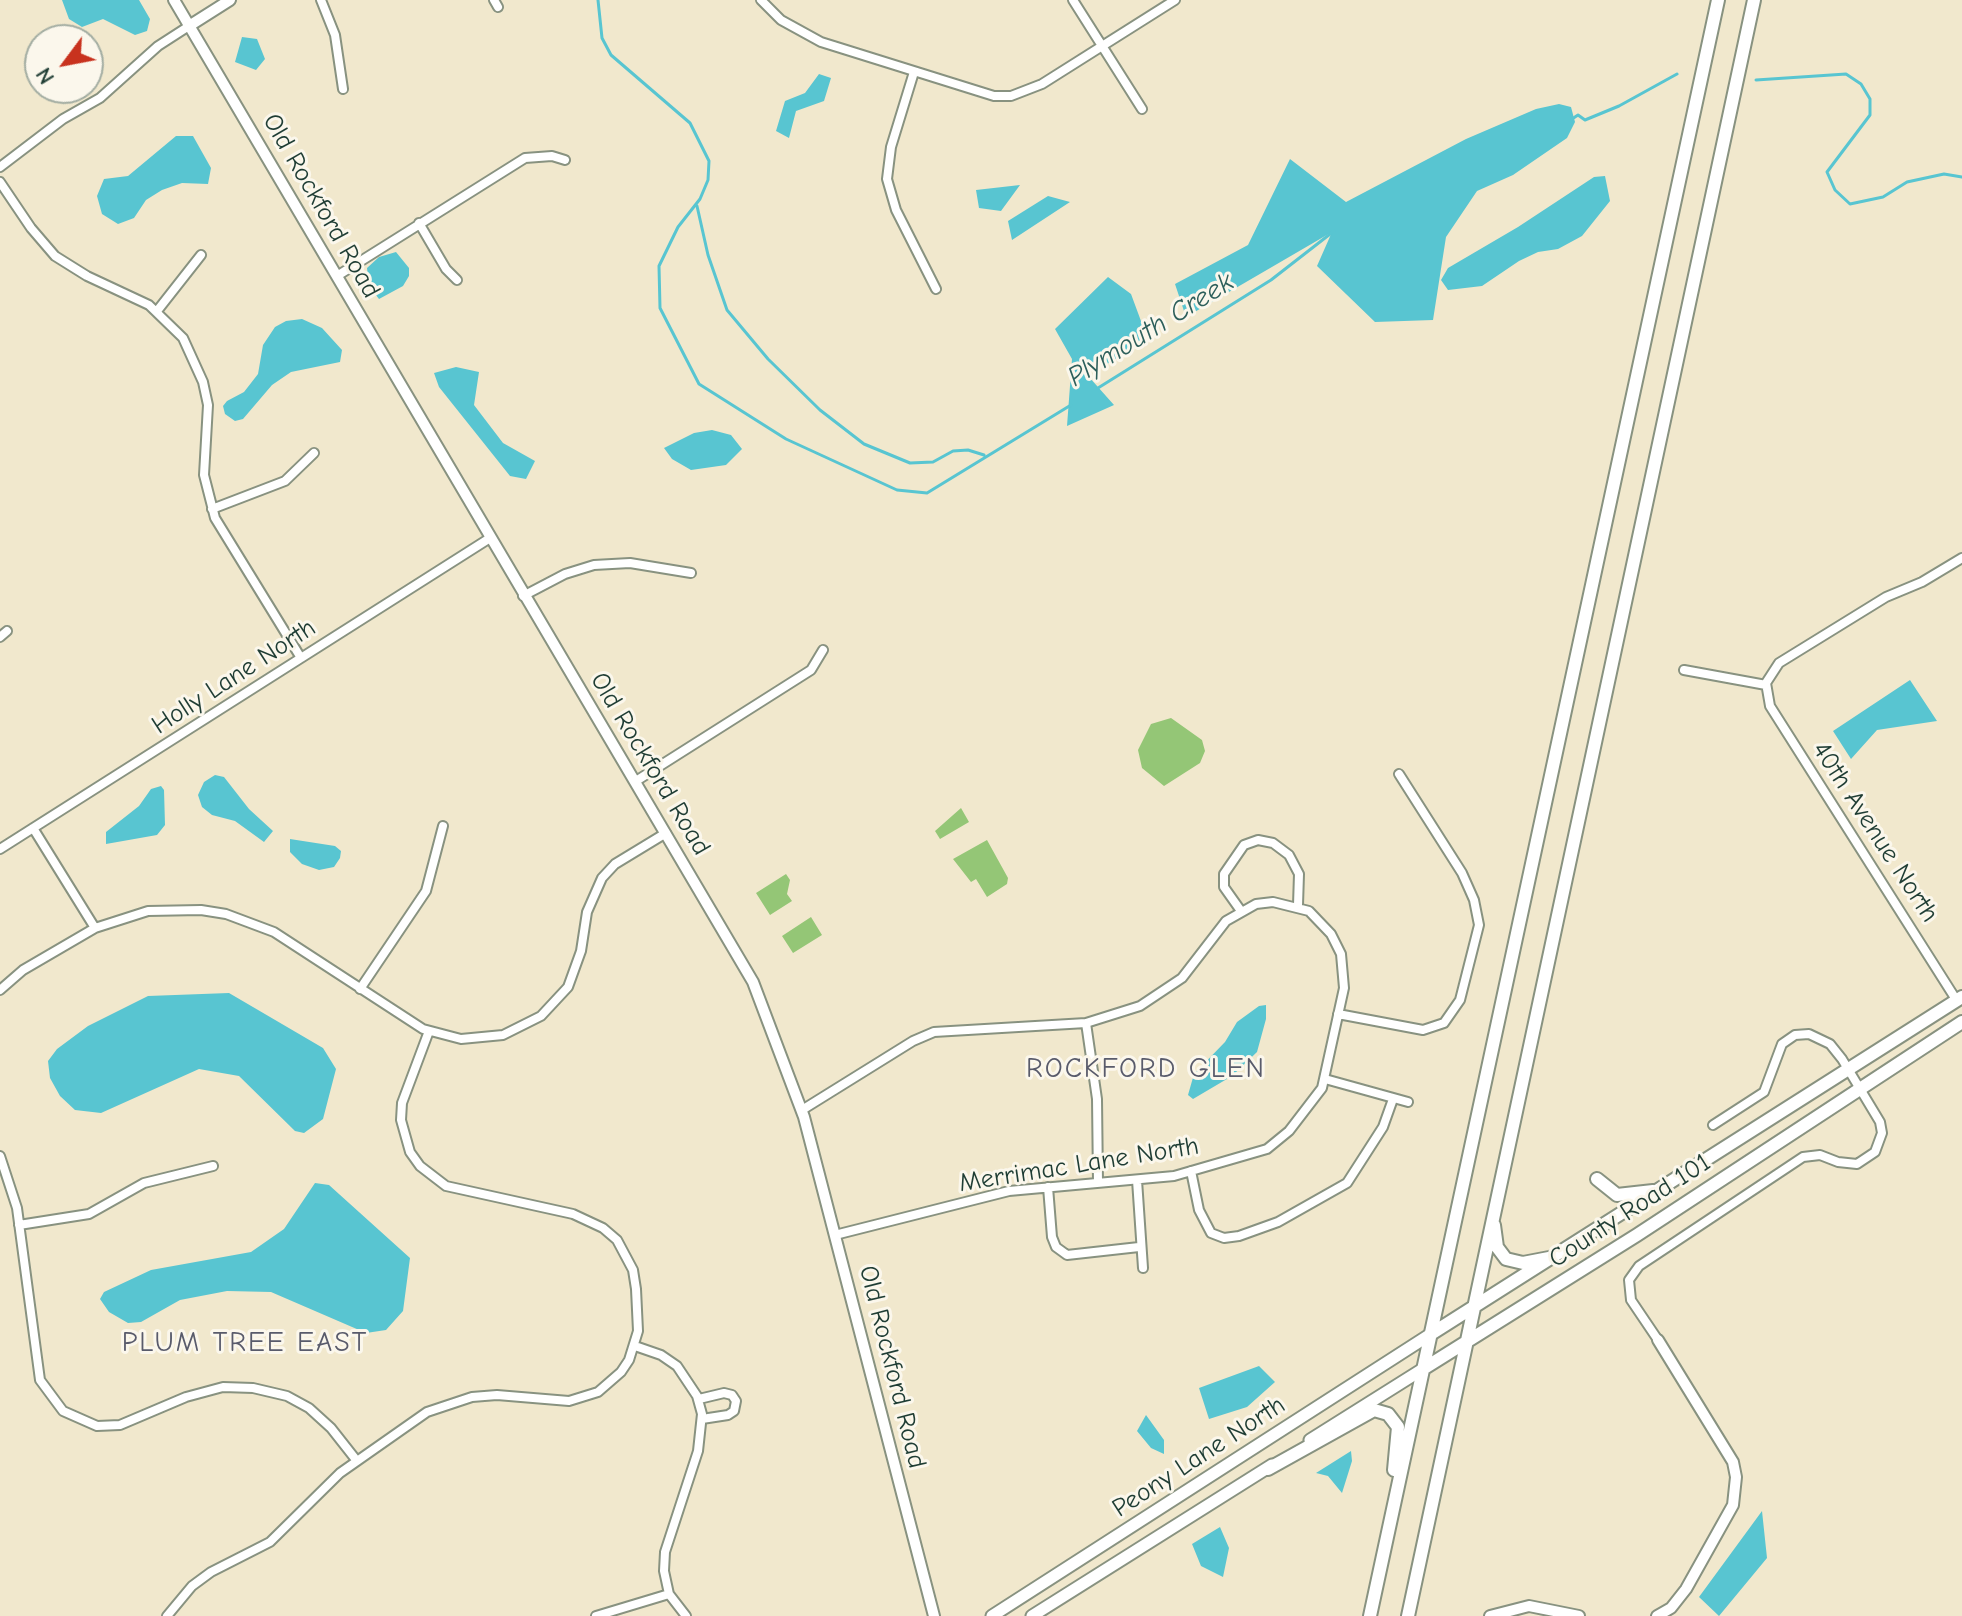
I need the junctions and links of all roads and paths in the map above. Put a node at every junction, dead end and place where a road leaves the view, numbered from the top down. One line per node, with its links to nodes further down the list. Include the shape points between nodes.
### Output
1 (174, 0): 9 (street, Old Rockford Road)
2 (230, 0): 9 (street)
3 (321, 0): 12 (street, via 335,35)
4 (761, 0): 11 (street, via 800,33)
5 (1073, 0): 10 (street)
6 (1175, 0): 10 (street)
7 (1718, 0): 71 (main road)
8 (1754, 0): 64 (main road)
9 (189, 26): 15 (street, via 100,98); 19 (street, Old Rockford Road)
10 (1102, 46): 11 (street, via 1042,84 1011,96 977,92); 13 (street)
11 (914, 72): 21 (street, via 887,179 896,210)
12 (343, 89)
13 (1142, 109)
14 (565, 160): 17 (street, via 525,158)
15 (0, 167)
16 (0, 182): 22 (street, via 55,256)
17 (419, 223): 19 (street); 20 (street)
18 (201, 255): 22 (street)
19 (337, 276): 25 (street, Old Rockford Road)
20 (457, 280)
21 (936, 289)
22 (157, 311): 24 (street, via 183,338 203,382 208,405 204,475)
23 (314, 453): 24 (street, via 285,481)
24 (212, 509): 30 (street, via 224,537)
25 (490, 538): 28 (street, Old Rockford Road); 30 (street, Holly Lane North)
26 (1962, 558): 32 (street, via 1779,663)
27 (691, 573): 28 (street, via 630,563 594,565)
28 (523, 596): 34 (street, Old Rockford Road)
29 (823, 650): 34 (street, via 811,670)
30 (301, 658): 36 (street, Holly Lane North)
31 (1684, 670): 32 (street)
32 (1766, 684): 44 (street, 40th Avenue North, via 1770,706)
33 (1399, 774): 45 (street, via 1474,900 1479,925 1460,1000 1444,1023 1423,1030)
34 (636, 781): 37 (street, Old Rockford Road)
35 (443, 826): 42 (street, via 426,891)
36 (33, 828): 38 (street, Holly Lane North); 41 (street)
37 (666, 833): 48 (street, via 602,878 587,912 576,970 556,1003 503,1035 461,1039); 54 (street, Old Rockford Road, via 753,982)
38 (0, 849)
39 (1298, 905): 40 (street, via 1273,902); 40 (street, via 1299,874 1289,855 1258,840 1244,845 1224,874 1224,887); 45 (street, Merrimac Lane North, via 1320,920 1341,954 1344,988)
40 (1241, 911): 47 (street, via 1162,993 1117,1016)
41 (95, 928): 42 (street, via 174,908 226,914 274,932); 43 (street, via 23,970)
42 (360, 989): 48 (street)
43 (0, 990)
44 (1960, 999): 49 (main road, County Road 101)
45 (1338, 1014): 50 (street, Merrimac Lane North)
46 (1962, 1022): 51 (main road, County Road 101)
47 (1086, 1023): 54 (street, via 934,1032); 61 (street, via 1097,1099)
48 (429, 1031): 74 (street, via 402,1103 410,1152 446,1186 573,1214 617,1240 633,1270)
49 (1849, 1070): 51 (street, County Road 101); 55 (street, County Road 101, via 1819,1036 1795,1035 1782,1044 1764,1092); 63 (main road, County Road 101)
50 (1325, 1079): 52 (street); 58 (street, Merrimac Lane North, via 1279,1141 1255,1154)
51 (1859, 1087): 72 (street, County Road 101, via 1882,1133 1871,1157 1848,1164 1820,1155 1803,1157 1633,1272 1631,1300); 73 (main road, County Road 101)
52 (1393, 1099): 53 (street); 58 (street, via 1383,1127 1347,1183 1278,1222 1239,1236 1211,1233 1199,1210)
53 (1408, 1102)
54 (802, 1110): 66 (street, Old Rockford Road)
55 (1713, 1125)
56 (0, 1156): 65 (street)
57 (213, 1166): 65 (street, via 144,1183 89,1214)
58 (1191, 1171): 60 (street, Merrimac Lane North)
59 (1597, 1179): 63 (main road, via 1617,1195)
60 (1137, 1180): 61 (street, Merrimac Lane North); 67 (street)
61 (1098, 1183): 62 (street, Merrimac Lane North)
62 (1048, 1187): 66 (street, Merrimac Lane North, via 994,1194); 67 (street, via 1052,1237 1067,1255)
63 (1660, 1190): 68 (main road, County Road 101)
64 (1493, 1214): 68 (main road, via 1497,1247 1506,1259 1523,1263); 70 (main road)
65 (19, 1225): 78 (street, via 40,1380 63,1411 97,1426 120,1425 186,1397 223,1387 253,1388 309,1408)
66 (835, 1235): 85 (street, Old Rockford Road)
67 (1139, 1247): 69 (street)
68 (1556, 1256): 70 (main road, County Road 101)
69 (1143, 1268)
70 (1472, 1309): 71 (main road, County Road 101); 73 (main road)
71 (1431, 1334): 75 (main road); 86 (main road, Peony Lane North)
72 (1658, 1340): 92 (street, via 1733,1462 1736,1477 1733,1505 1686,1589)
73 (1465, 1344): 75 (main road, County Road 101); 89 (main road)
74 (635, 1346): 76 (street, via 677,1366); 78 (street, via 621,1372 598,1392 569,1401 497,1395 448,1404)
75 (1423, 1369): 79 (main road, Peony Lane North); 80 (main road)
76 (699, 1399): 77 (street); 77 (street, via 724,1393 736,1401 728,1415)
77 (702, 1419): 81 (street, via 698,1451 665,1552)
78 (357, 1461): 82 (street, via 270,1542 211,1572)
79 (1268, 1469): 80 (main road, via 1357,1416 1374,1410 1393,1417 1399,1433); 87 (main road, Peony Lane North)
80 (1381, 1561): 88 (main road)
81 (669, 1594): 83 (street); 84 (street)
82 (167, 1616)
83 (596, 1616)
84 (686, 1616)
85 (934, 1616)
86 (992, 1616)
87 (1032, 1616)
88 (1370, 1616)
89 (1408, 1616)
90 (1490, 1616): 91 (street, via 1529,1606)
91 (1579, 1616)
92 (1657, 1616)

